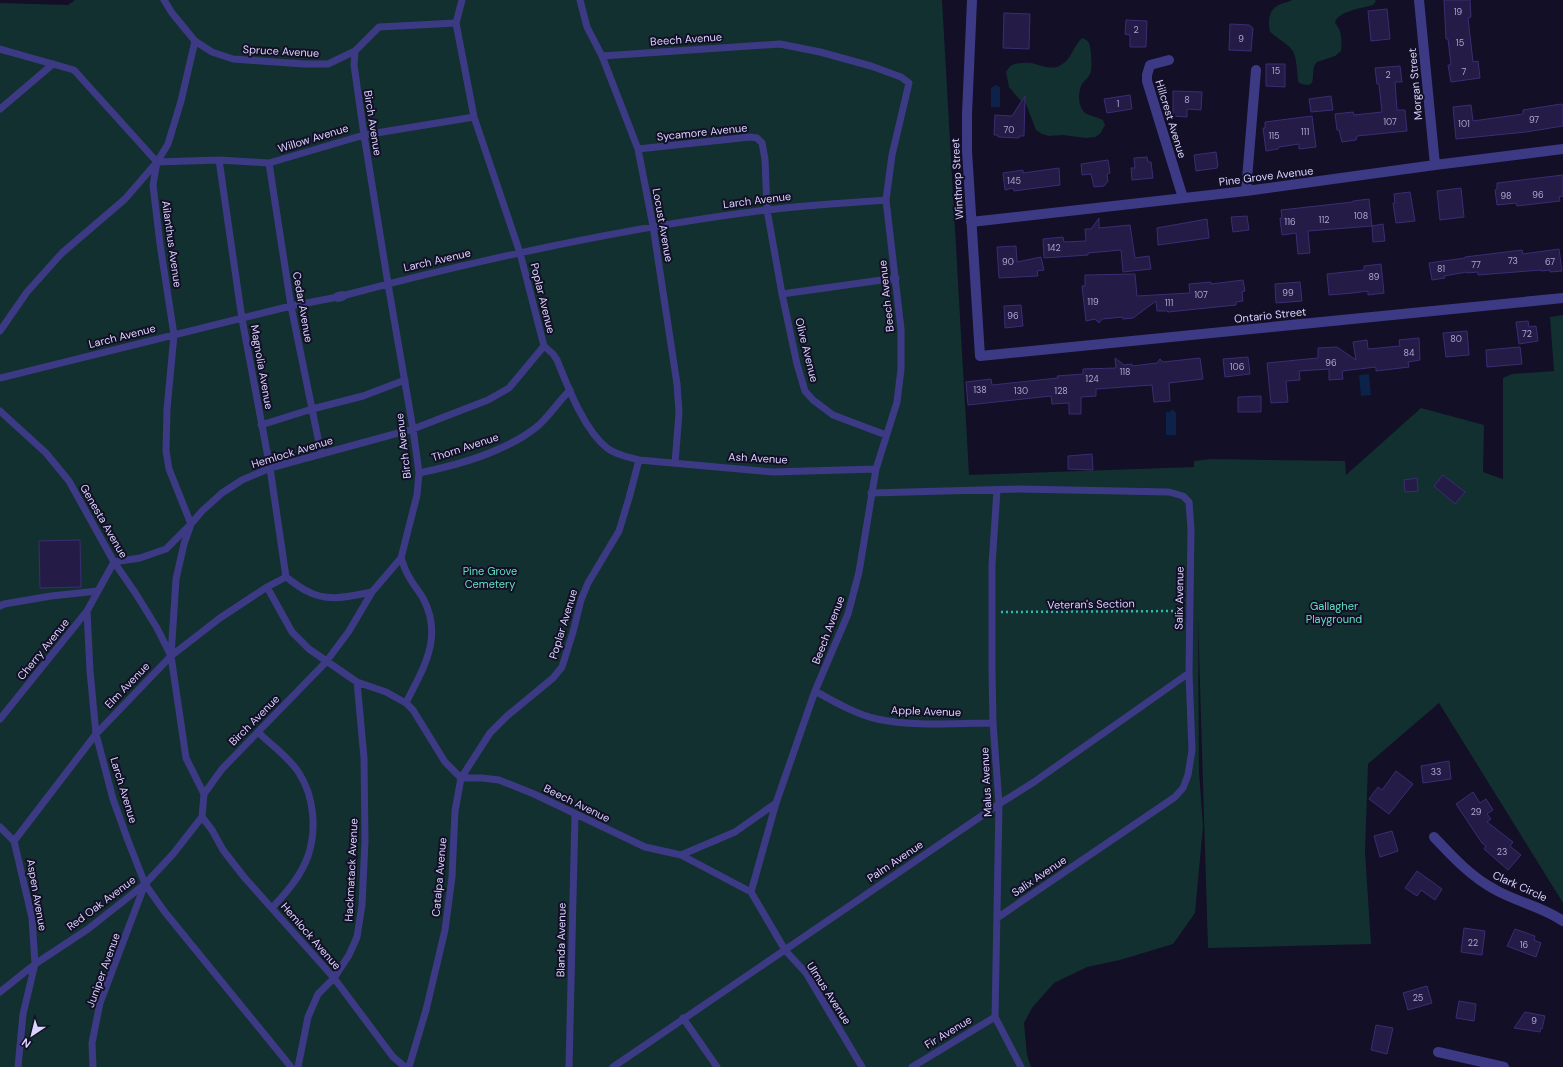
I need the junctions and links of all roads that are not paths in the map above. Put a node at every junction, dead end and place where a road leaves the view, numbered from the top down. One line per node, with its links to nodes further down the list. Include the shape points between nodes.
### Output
1 (164, 0): 7 (lane, Spruce Avenue, via 181,26)
2 (462, 0): 6 (lane, Poplar Avenue)
3 (580, 0): 10 (lane, Locust Avenue, via 587,27)
4 (972, 0): 27 (street, Winthrop Street, via 967,134)
5 (1419, 0): 22 (street, Morgan Street)
6 (456, 24): 9 (lane, Spruce Avenue, via 379,27); 15 (lane, Poplar Avenue)
7 (195, 41): 9 (lane, Spruce Avenue, via 212,52 232,60 296,64 328,64); 20 (lane, via 168,144)
8 (0, 49): 12 (lane)
9 (355, 50): 16 (lane, Birch Avenue, via 354,66)
10 (602, 56): 17 (lane, Locust Avenue); 25 (lane, Beech Avenue, via 780,44 820,52 901,77 909,83 892,155)
11 (1169, 60): 24 (street, Hillcrest Avenue, via 1150,65 1147,81)
12 (53, 64): 14 (lane); 20 (lane, via 74,70)
13 (1256, 70): 23 (street)
14 (0, 109)
15 (474, 117): 16 (lane, Willow Avenue); 29 (lane, Poplar Avenue)
16 (364, 135): 21 (lane, Willow Avenue); 31 (lane, Birch Avenue)
17 (638, 149): 26 (lane, Sycamore Avenue, via 757,138 762,143 765,159); 28 (lane, Locust Avenue)
18 (1563, 149): 22 (street, Pine Grove Avenue)
19 (219, 160): 20 (lane, Willow Avenue); 21 (lane, Willow Avenue); 35 (lane, Magnolia Avenue)
20 (157, 162): 36 (lane, via 125,199 62,253 27,292); 37 (lane, Ailanthus Avenue, via 153,185)
21 (269, 163): 34 (lane, Cedar Avenue)
22 (1435, 165): 23 (street, Pine Grove Avenue)
23 (1246, 191): 24 (street, Pine Grove Avenue)
24 (1183, 198): 27 (street, Pine Grove Avenue)
25 (886, 200): 26 (lane, Larch Avenue); 30 (lane, Beech Avenue)
26 (767, 210): 28 (lane, Larch Avenue); 32 (lane, Sycamore Avenue)
27 (971, 222): 39 (street, Winthrop Street)
28 (653, 226): 29 (lane, Larch Avenue); 50 (lane, Locust Avenue, via 678,384 679,413)
29 (520, 253): 31 (lane, Larch Avenue); 38 (lane, Poplar Avenue)
30 (896, 278): 32 (lane); 47 (lane, Beech Avenue, via 902,329 901,370 897,402)
31 (388, 284): 34 (lane, Larch Avenue); 41 (lane, Birch Avenue)
32 (782, 294): 47 (lane, Olive Avenue, via 805,391 812,400 833,414)
33 (1563, 298): 39 (street, Ontario Street)
34 (291, 306): 35 (lane, Larch Avenue); 43 (lane, Cedar Avenue)
35 (242, 319): 37 (lane, Larch Avenue); 45 (lane, Magnolia Avenue)
36 (0, 331)
37 (174, 335): 40 (lane, Larch Avenue); 56 (lane, Ailanthus Avenue, via 166,451 169,468)
38 (544, 346): 42 (lane, Poplar Avenue, via 558,360); 46 (lane, Hemlock Avenue, via 509,388 488,400)
39 (980, 356)
40 (0, 378)
41 (405, 380): 43 (lane, via 363,396); 46 (lane, Birch Avenue)
42 (570, 390): 49 (lane, Poplar Avenue, via 596,437 608,449); 53 (lane, Thorn Avenue, via 538,425 508,445 446,467)
43 (312, 409): 45 (lane); 48 (lane, Cedar Avenue)
44 (0, 411): 58 (lane, Genesta Avenue, via 46,453 69,481)
45 (261, 425): 51 (lane, Magnolia Avenue)
46 (413, 429): 48 (lane, Hemlock Avenue); 53 (lane, Birch Avenue)
47 (886, 435): 52 (lane, Beech Avenue)
48 (321, 453): 51 (lane, Hemlock Avenue)
49 (639, 460): 50 (lane, Ash Avenue); 75 (lane, Poplar Avenue, via 618,531 581,600 562,667 553,678 490,733)
50 (675, 464): 52 (lane, Ash Avenue, via 773,472)
51 (270, 468): 56 (lane, Hemlock Avenue, via 242,480 222,493); 59 (lane, Magnolia Avenue)
52 (876, 469): 55 (lane, Beech Avenue)
53 (419, 472): 57 (lane, Birch Avenue, via 417,495)
54 (997, 490): 55 (lane, Salix Avenue); 67 (lane, Salix Avenue, via 1169,492 1184,496 1189,502 1191,529); 72 (lane, Malus Avenue, via 992,565)
55 (871, 493): 69 (lane, Beech Avenue, via 859,572 848,614)
56 (191, 524): 58 (lane, via 166,549 140,558); 65 (lane, Hemlock Avenue, via 176,579)
57 (401, 558): 62 (lane, Birch Avenue); 70 (lane, via 433,624 432,644 426,662)
58 (114, 562): 61 (lane); 65 (lane, Genesta Avenue, via 157,628)
59 (286, 577): 60 (lane, Elm Avenue); 62 (lane, via 307,592 324,598)
60 (267, 587): 65 (lane, Elm Avenue, via 220,618); 66 (lane, via 292,632)
61 (98, 591): 63 (lane, via 51,596); 64 (lane)
62 (372, 592): 66 (lane, Birch Avenue, via 349,631)
63 (0, 606)
64 (87, 611): 71 (lane, Cherry Avenue); 74 (lane, Larch Avenue)
65 (171, 656): 74 (lane, Elm Avenue); 76 (lane, Hemlock Avenue, via 186,758)
66 (326, 662): 68 (lane); 73 (lane, Birch Avenue)
67 (1189, 673): 78 (lane, Palm Avenue); 88 (lane, Salix Avenue, via 1192,750 1183,788 1175,797)
68 (357, 682): 70 (lane, via 386,692); 92 (lane, Hackmatack Avenue, via 364,758 365,841 362,905 357,937 350,955)
69 (815, 691): 72 (lane, Apple Avenue, via 842,706 876,719 913,724); 77 (lane, Beech Avenue)
70 (406, 703): 75 (lane, via 445,762)
71 (0, 719)
72 (994, 723): 78 (lane, Malus Avenue)
73 (258, 732): 76 (lane, Birch Avenue, via 222,769); 87 (lane, via 299,772 308,791 312,809 313,832 308,856 286,894)
74 (96, 734): 83 (lane, Elm Avenue); 85 (lane, Larch Avenue, via 113,799)
75 (461, 778): 79 (lane, Beech Avenue, via 499,780); 102 (lane, Catalpa Avenue, via 455,811 452,877 445,930)
76 (204, 794): 80 (lane)
77 (776, 803): 84 (lane, via 735,832); 86 (lane, Beech Avenue)
78 (999, 804): 88 (lane, Malus Avenue); 90 (lane, Palm Avenue)
79 (575, 814): 84 (lane, Beech Avenue, via 645,847); 103 (lane, Blanda Avenue)
80 (202, 817): 85 (lane, Red Oak Avenue); 87 (lane, Hemlock Avenue, via 223,850)
81 (0, 827): 83 (lane)
82 (1434, 837): 89 (street, Clark Circle, via 1469,872 1486,884 1502,894 1544,910)
83 (14, 841): 91 (lane, Aspen Avenue, via 32,918)
84 (681, 855): 86 (lane, Beech Avenue)
85 (145, 884): 91 (lane, Red Oak Avenue, via 88,929); 98 (lane, Juniper Avenue, via 100,1003 92,1043); 99 (lane, Larch Avenue)
86 (751, 892): 90 (lane, Ulmus Avenue)
87 (272, 908): 92 (lane, Hemlock Avenue)
88 (997, 918): 94 (lane, Malus Avenue)
89 (1563, 921)
90 (785, 950): 95 (lane, Palm Avenue); 106 (lane, Ulmus Avenue, via 806,973)
91 (35, 964): 93 (lane, Red Oak Avenue); 97 (lane, Aspen Avenue, via 23,1014)
92 (334, 978): 100 (lane, Hackmatack Avenue, via 318,994 308,1017); 101 (lane, Hemlock Avenue, via 393,1057)
93 (0, 992)
94 (995, 1017): 107 (lane, Fir Avenue); 108 (lane, Malus Avenue)
95 (683, 1018): 104 (lane, Palm Avenue); 105 (lane)
96 (1438, 1052): 109 (street)
97 (18, 1067)
98 (93, 1067)
99 (291, 1067)
100 (298, 1067)
101 (405, 1067)
102 (409, 1067)
103 (569, 1067)
104 (613, 1067)
105 (717, 1067)
106 (862, 1067)
107 (912, 1067)
108 (1021, 1067)
109 (1504, 1067)

